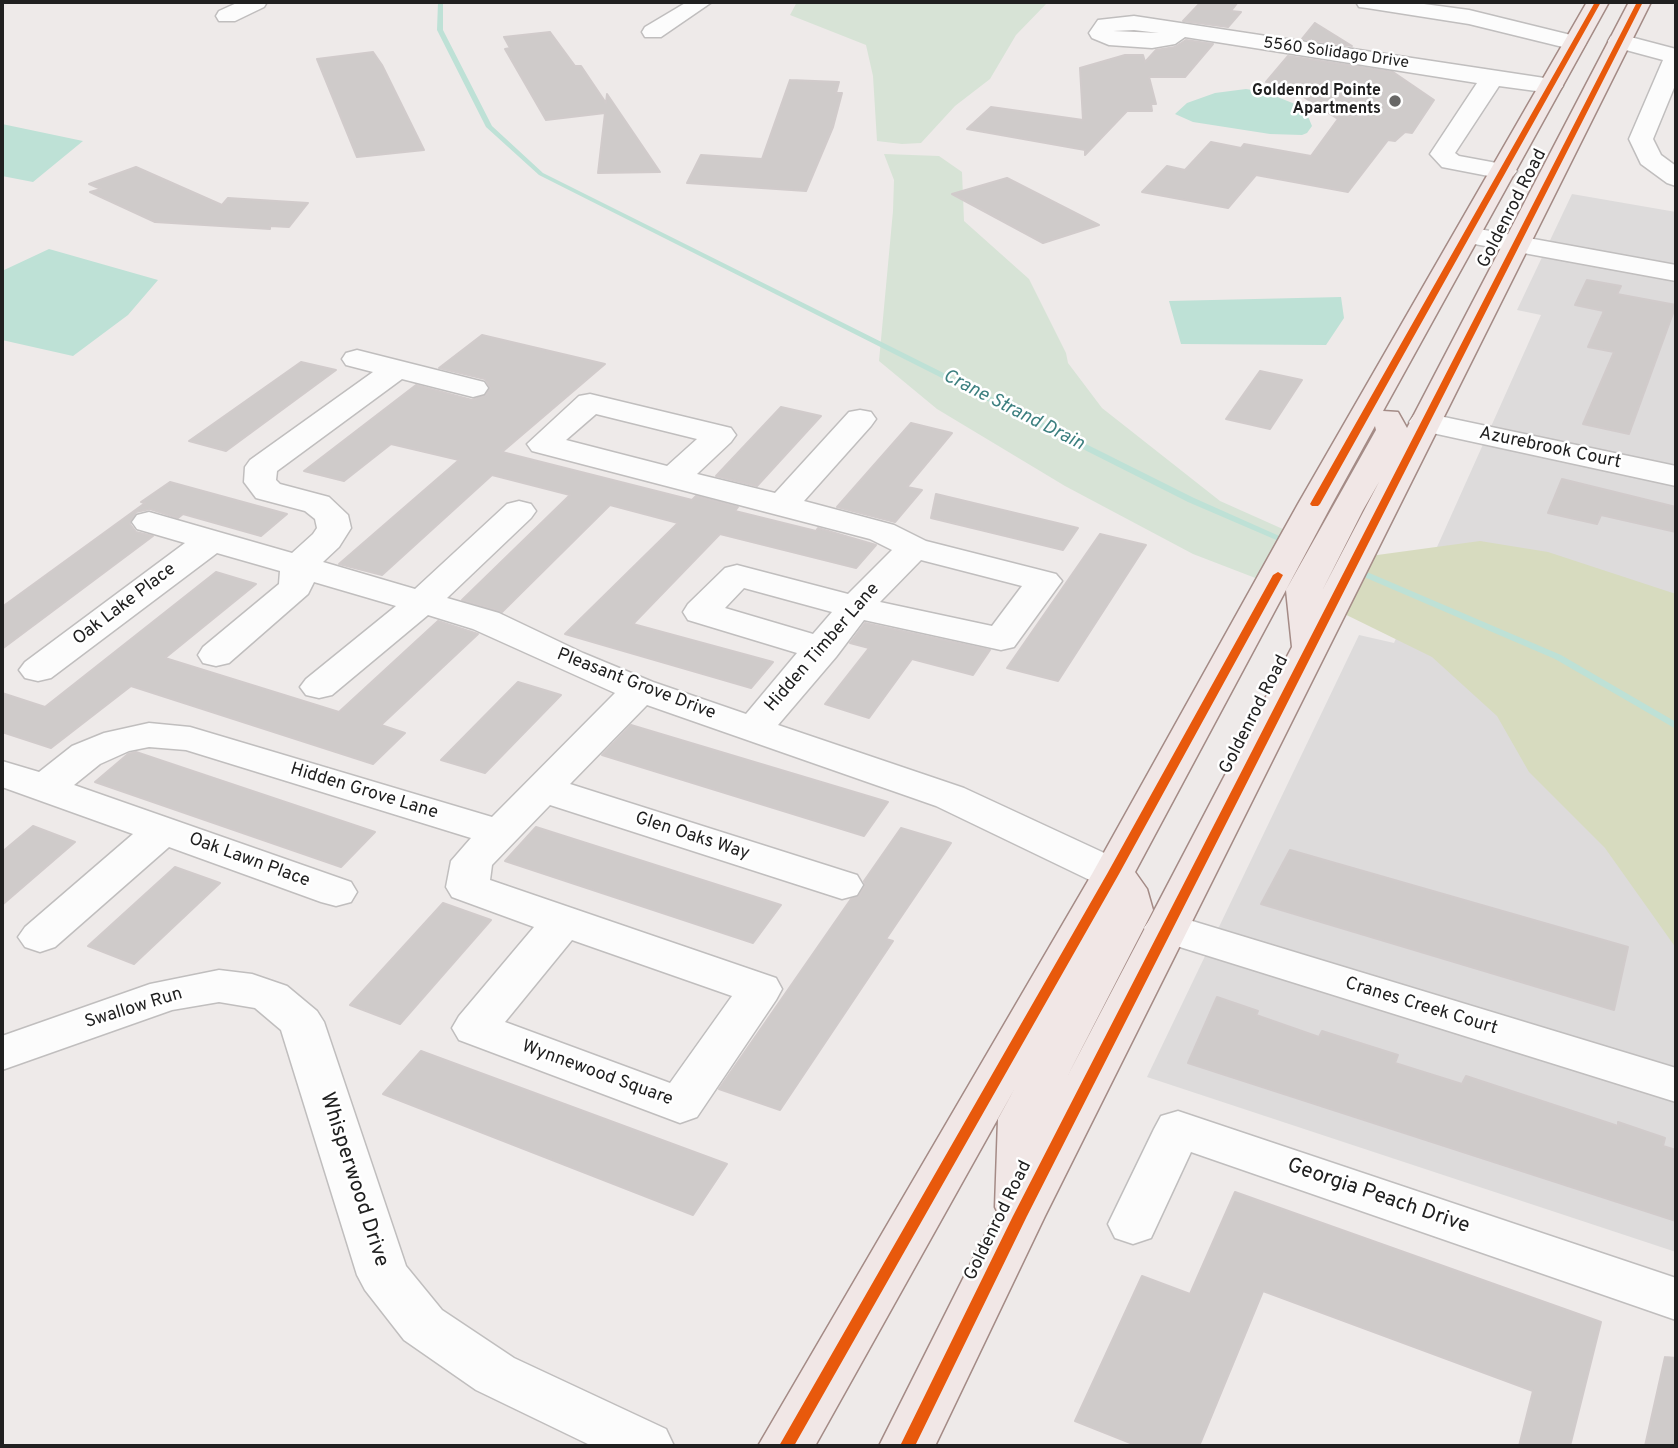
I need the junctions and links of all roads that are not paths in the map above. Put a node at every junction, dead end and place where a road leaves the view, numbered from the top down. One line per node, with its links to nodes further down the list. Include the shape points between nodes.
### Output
1 (256, 2): 7 (street)
2 (701, 2): 9 (street)
3 (1367, 2): 11 (street, via 1469,17)
4 (1598, 2): 11 (main road, Goldenrod Road)
5 (1615, 2): 10 (main road, via 1600,29)
6 (1640, 2): 10 (main road, Goldenrod Road)
7 (227, 16)
8 (1180, 31): 13 (street, 5560 Solidago Drive)
9 (653, 32)
10 (1619, 41): 12 (street); 18 (main road, Goldenrod Road)
11 (1575, 44): 14 (main road, Goldenrod Road)
12 (1674, 61): 16 (street, via 1641,139 1650,159)
13 (1492, 78): 14 (street, 5560 Solidago Drive); 15 (street, via 1442,153 1451,162)
14 (1551, 86): 15 (main road, Goldenrod Road)
15 (1504, 171): 17 (main road, Goldenrod Road)
16 (1676, 178)
17 (1468, 235): 18 (street); 19 (main road, Goldenrod Road)
18 (1514, 244): 20 (street); 25 (main road, Goldenrod Road)
19 (1450, 267): 25 (main road, via 1405,395); 29 (main road, Goldenrod Road, via 1373,406 1386,415 1392,430)
20 (1676, 272)
21 (357, 359): 22 (street)
22 (395, 370): 23 (street); 34 (street, via 261,467 260,482 268,491 317,504 331,515 334,528 327,540)
23 (472, 388)
24 (859, 419): 28 (street)
25 (1424, 422): 26 (street, Azurebrook Court); 29 (main road, Goldenrod Road)
26 (1676, 476)
27 (674, 478): 28 (street)
28 (782, 505): 33 (street, via 882,532)
29 (1346, 510): 35 (main road, Goldenrod Road); 35 (main road, Goldenrod Road)
30 (519, 511): 36 (street)
31 (149, 522): 32 (street, Pleasant Grove Drive)
32 (212, 540): 34 (street, Pleasant Grove Drive); 40 (street, Oak Lake Place)
33 (914, 548): 37 (street, Hidden Timber Lane); 37 (street, via 1044,582 1001,639)
34 (298, 566): 36 (street, Pleasant Grove Drive); 39 (street, via 296,587)
35 (1309, 581): 49 (main road, Goldenrod Road); 53 (main road, Goldenrod Road, via 1310,646)
36 (422, 602): 41 (street); 42 (street, Pleasant Grove Drive, via 486,621)
37 (855, 607): 38 (street, Hidden Timber Lane); 38 (street, via 737,575 701,612)
38 (823, 649): 43 (street, Hidden Timber Lane)
39 (216, 655)
40 (38, 670)
41 (319, 687)
42 (639, 690): 43 (street, Pleasant Grove Drive); 46 (street)
43 (754, 729): 49 (street, Pleasant Grove Drive, via 950,797)
44 (2, 773): 45 (street, Oak Lawn Place)
45 (45, 788): 47 (street, Oak Lawn Place); 48 (street, Hidden Grove Lane, via 86,755 118,741 149,735 190,739)
46 (542, 789): 48 (street); 50 (street, Glen Oaks Way)
47 (163, 830): 51 (street, Oak Lawn Place); 54 (street)
48 (499, 833): 52 (street, Wynnewood Square, via 472,861 467,887)
49 (1113, 874): 58 (main road, via 1126,889 1132,911 1022,1119); 62 (main road, Goldenrod Road)
50 (842, 885)
51 (335, 892)
52 (563, 921): 52 (street, Wynnewood Square, via 760,989 680,1105 475,1028)
53 (1167, 928): 57 (street, Cranes Creek Court); 58 (main road, Goldenrod Road)
54 (40, 937)
55 (301, 1022): 56 (street, Swallow Run, via 271,998 252,990 219,986 166,995); 61 (street, Whisperwood Drive, via 383,1275 424,1325 495,1374)
56 (2, 1053)
57 (1676, 1085)
58 (1020, 1216): 63 (main road, Goldenrod Road)
59 (1133, 1224): 60 (street, Georgia Peach Drive, via 1178,1129)
60 (1676, 1299)
61 (646, 1446)
62 (786, 1446)
63 (907, 1446)

